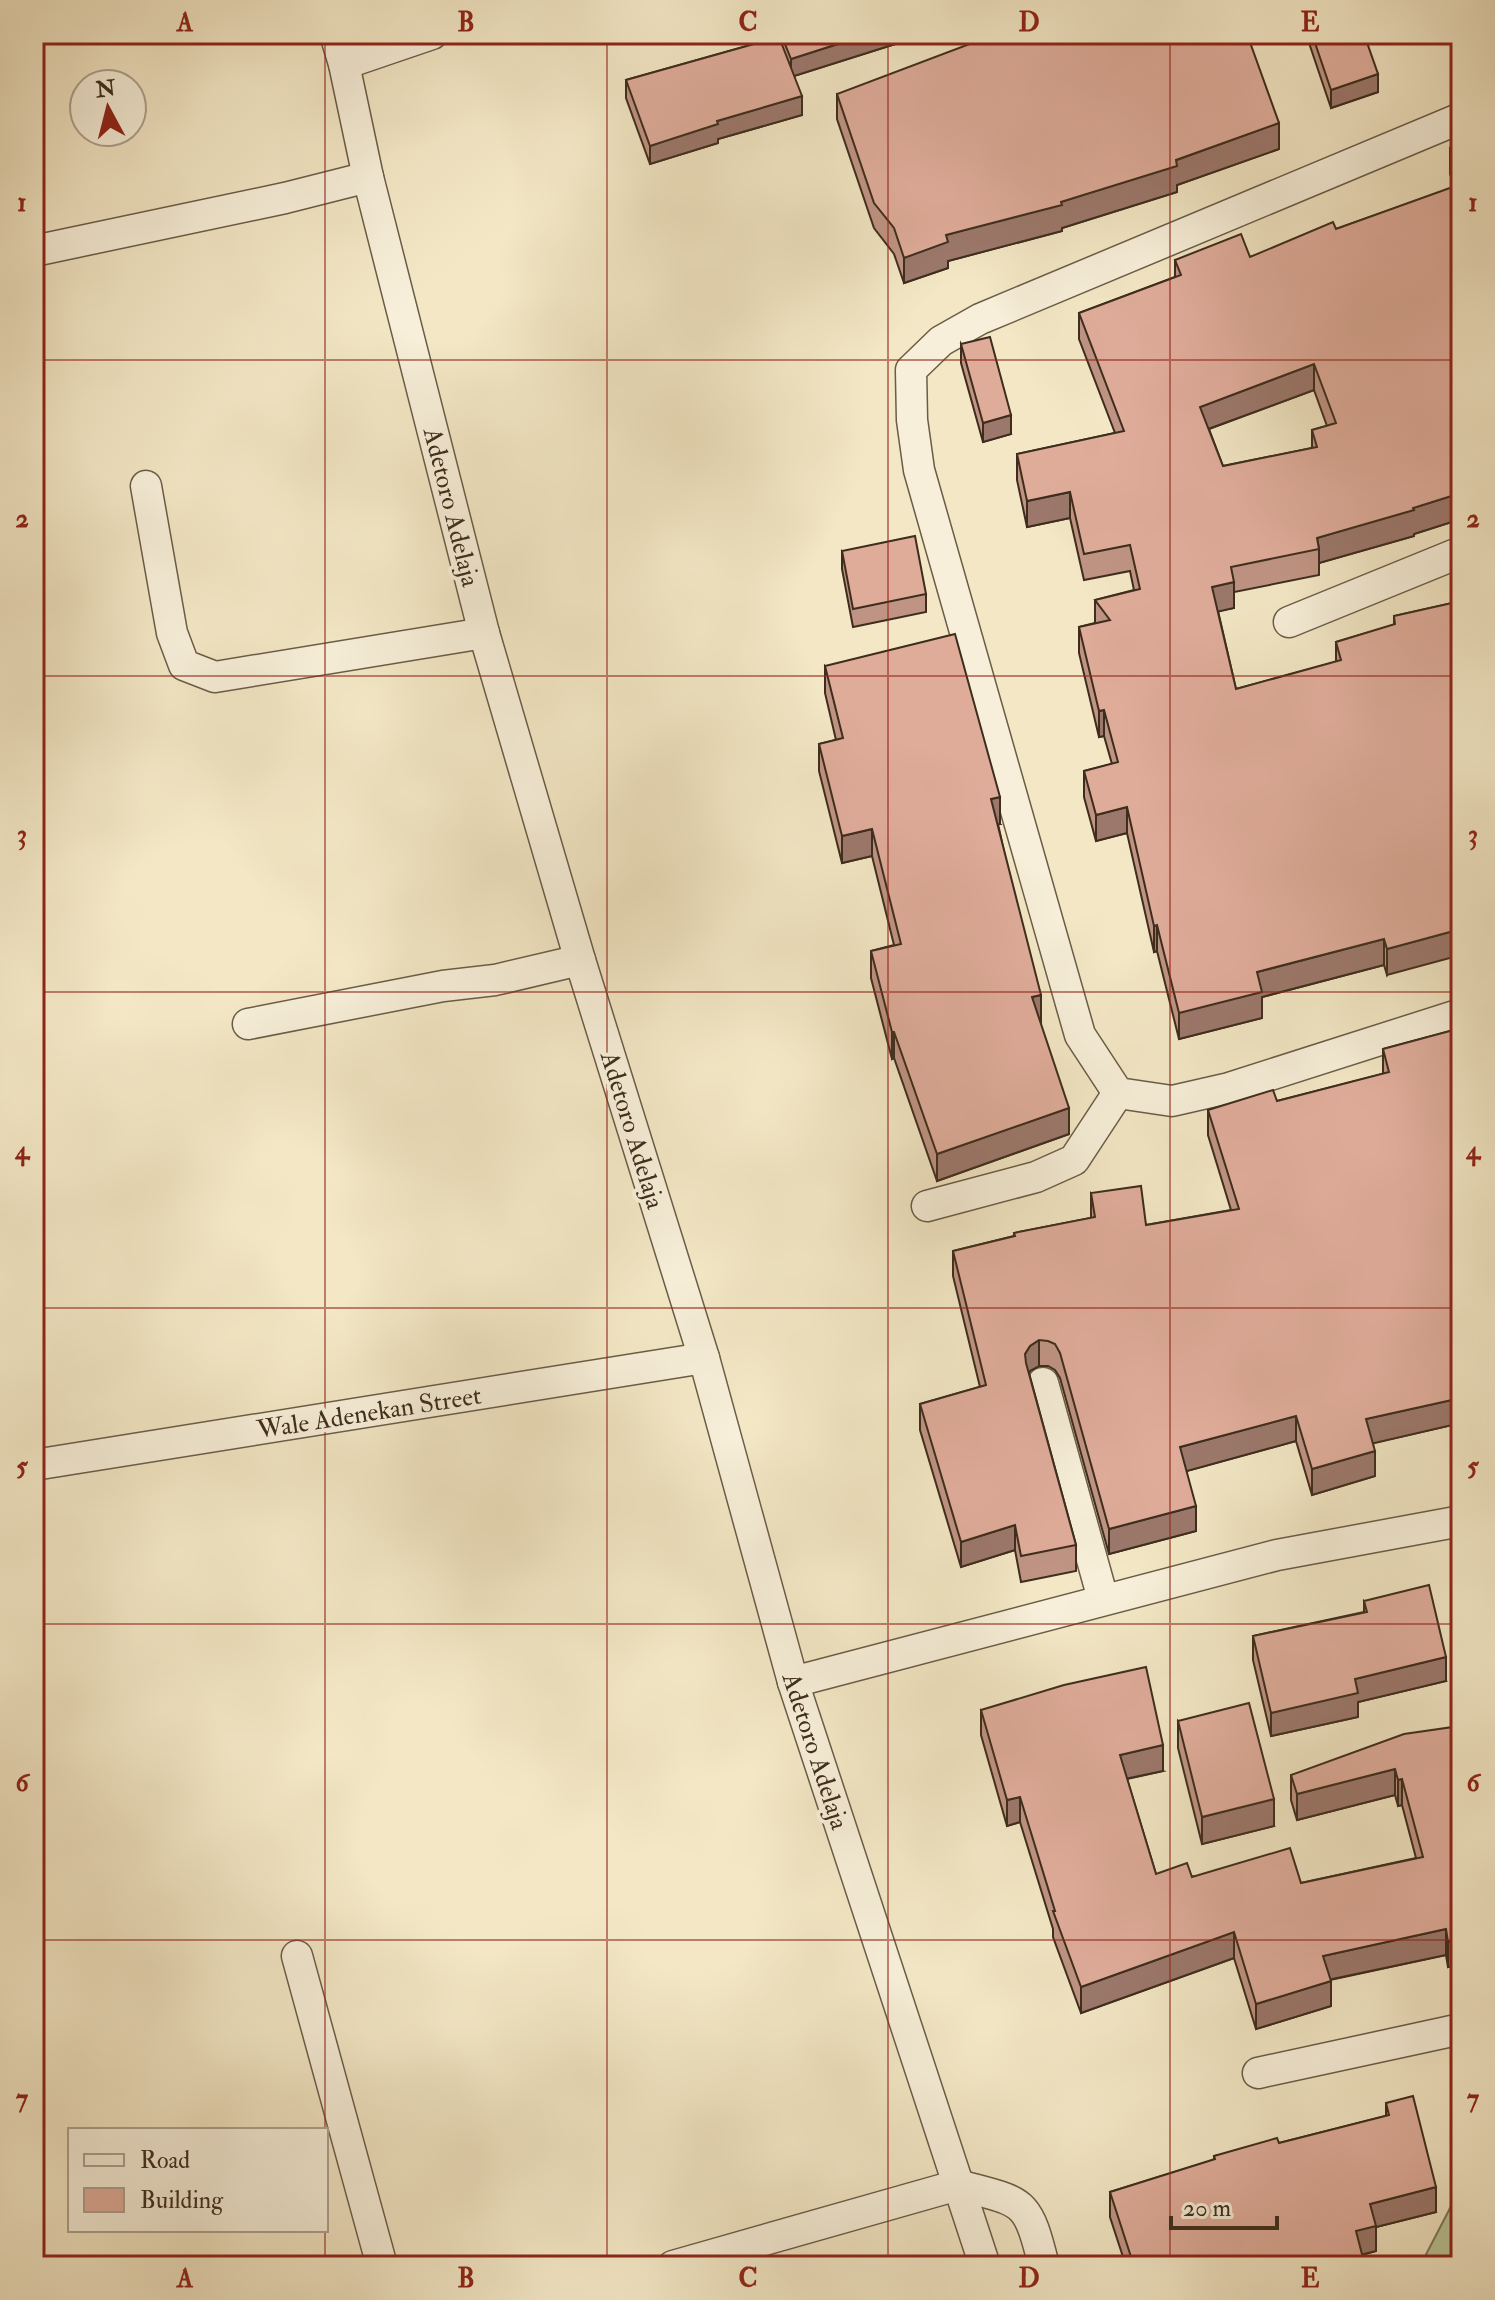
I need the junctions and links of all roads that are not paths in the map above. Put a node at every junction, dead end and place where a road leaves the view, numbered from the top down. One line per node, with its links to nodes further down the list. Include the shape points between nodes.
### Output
1 (335, 34): 3 (street, Adetoro Adelaja)
2 (414, 37): 3 (street)
3 (344, 64): 5 (street, Adetoro Adelaja)
4 (1461, 118): 14 (street, via 980,319 941,341 911,370 919,470 1071,1004 1080,1035)
5 (368, 177): 6 (street); 10 (street, Adetoro Adelaja)
6 (34, 251)
7 (146, 486): 10 (street, via 172,633 184,665 215,677)
8 (1461, 552): 9 (street)
9 (1289, 622)
10 (484, 633): 11 (street, Adetoro Adelaja)
11 (580, 960): 13 (street); 16 (street, Adetoro Adelaja)
12 (1461, 1014): 14 (street, via 1201,1095 1172,1101)
13 (248, 1024)
14 (1118, 1093): 15 (street, via 1074,1160 1036,1177)
15 (927, 1206)
16 (704, 1358): 18 (street, Wale Adenekan Street); 21 (street, Adetoro Adelaja)
17 (1043, 1383): 20 (street)
18 (34, 1465)
19 (1459, 1530): 20 (street, via 1277,1555)
20 (1103, 1599): 21 (street)
21 (793, 1682): 25 (street, Adetoro Adelaja)
22 (297, 1956): 26 (street)
23 (1461, 2029): 24 (street)
24 (1258, 2073)
25 (958, 2185): 27 (street); 28 (street, Adetoro Adelaja); 29 (street, via 1021,2205)
26 (382, 2266)
27 (673, 2266)
28 (985, 2266)
29 (1044, 2266)

